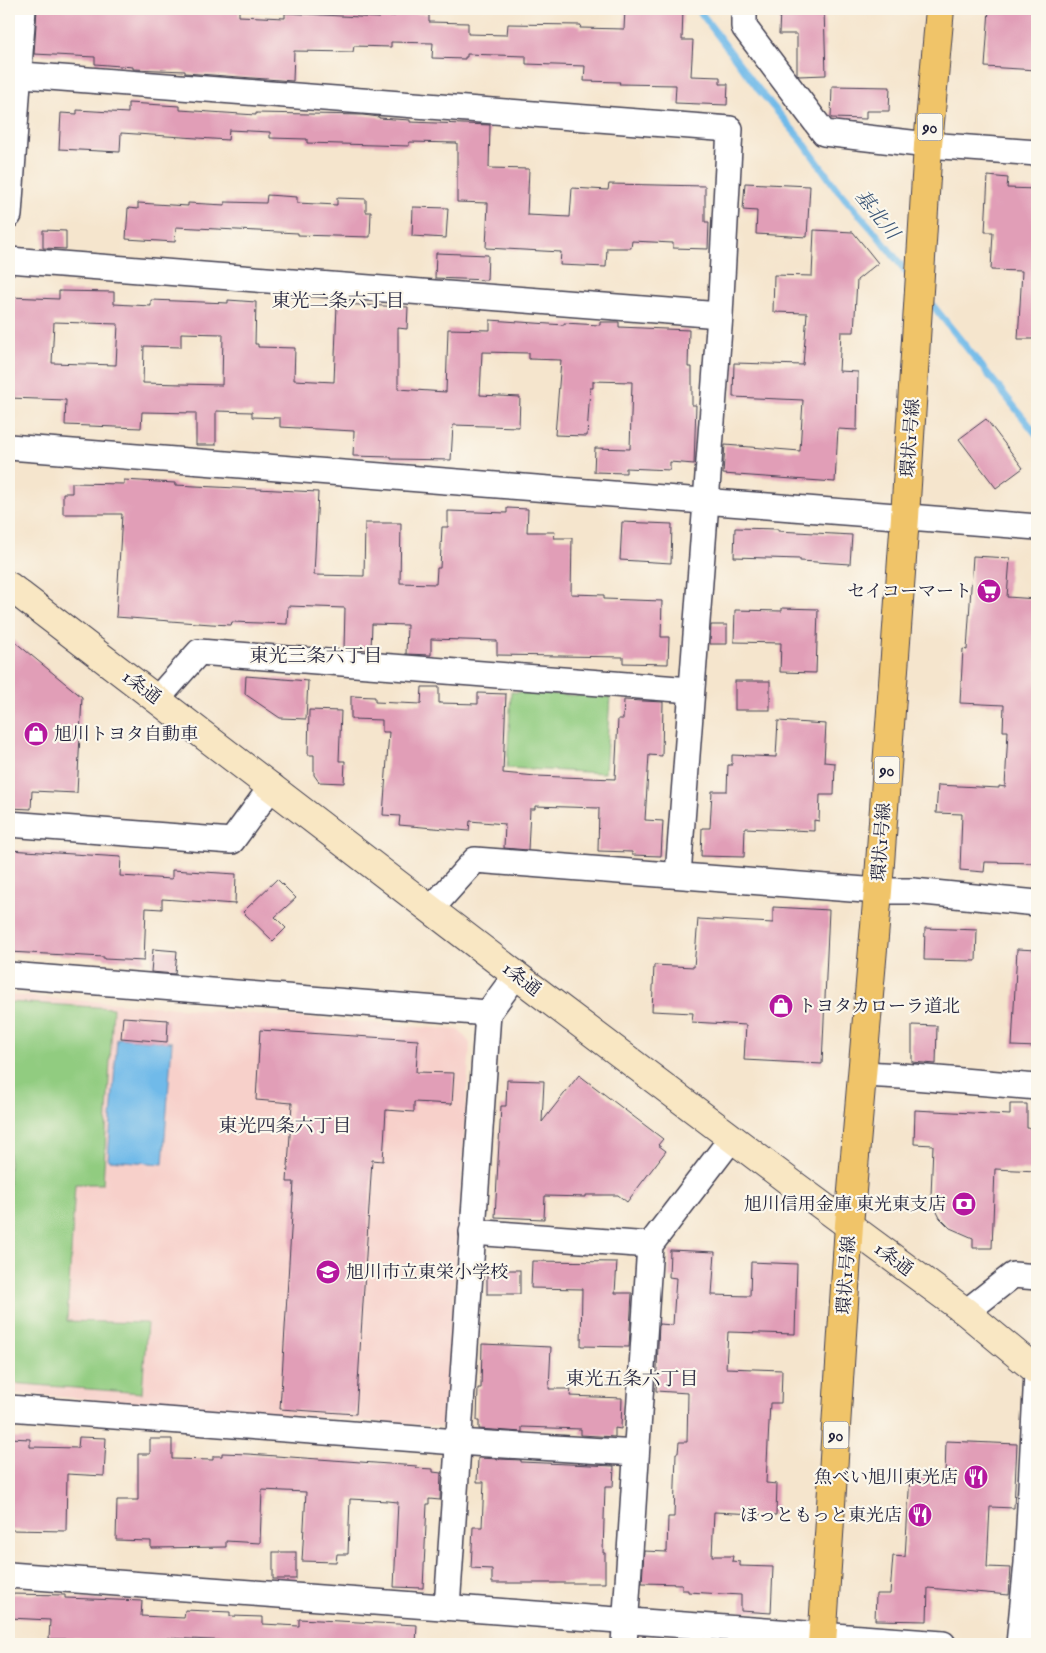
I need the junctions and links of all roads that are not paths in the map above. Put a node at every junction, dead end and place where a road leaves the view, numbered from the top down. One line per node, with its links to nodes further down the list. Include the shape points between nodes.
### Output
1 (24, 9): 4 (street)
2 (744, 9): 5 (street, via 744,27 824,133)
3 (940, 9): 5 (main road, 環状1号線 / 90)
4 (14, 75): 7 (street); 9 (street, via 730,128)
5 (928, 145): 6 (street); 12 (main road, 環状1号線 / 90)
6 (1037, 153)
7 (9, 215)
8 (9, 260): 9 (street)
9 (720, 315): 11 (street)
10 (9, 447): 11 (street)
11 (706, 502): 12 (street); 15 (street)
12 (905, 517): 13 (street); 20 (main road, 環状1号線 / 90)
13 (1037, 527)
14 (9, 586): 16 (main road, 1条通)
15 (691, 690): 16 (street, via 199,652); 19 (street)
16 (157, 698): 17 (main road, 1条通)
17 (272, 786): 18 (street, via 232,841); 22 (main road, 1条通)
18 (9, 824)
19 (678, 875): 20 (street); 22 (street, via 475,860)
20 (878, 891): 21 (street, via 913,891); 26 (main road, 環状1号線 / 90)
21 (1037, 903)
22 (431, 908): 24 (main road, 1条通)
23 (9, 975): 25 (street)
24 (516, 975): 25 (street); 28 (main road, 1条通)
25 (488, 1013): 30 (street)
26 (863, 1074): 27 (street); 29 (main road, 環状1号線 / 90)
27 (1037, 1087)
28 (732, 1138): 29 (main road, 1条通); 31 (street)
29 (849, 1225): 33 (main road, 1条通); 42 (main road, 環状1号線 / 90)
30 (472, 1232): 31 (street); 36 (street)
31 (650, 1245): 37 (street)
32 (1037, 1277): 33 (street, via 1012,1275)
33 (966, 1312): 34 (main road, 1条通)
34 (1037, 1372): 38 (street)
35 (9, 1408): 36 (street)
36 (457, 1442): 37 (street); 40 (street)
37 (636, 1453): 41 (street)
38 (1032, 1563): 44 (street)
39 (9, 1575): 40 (street)
40 (447, 1607): 41 (street)
41 (624, 1632): 42 (street)
42 (823, 1640): 43 (street)
43 (943, 1644)
44 (1019, 1644)

